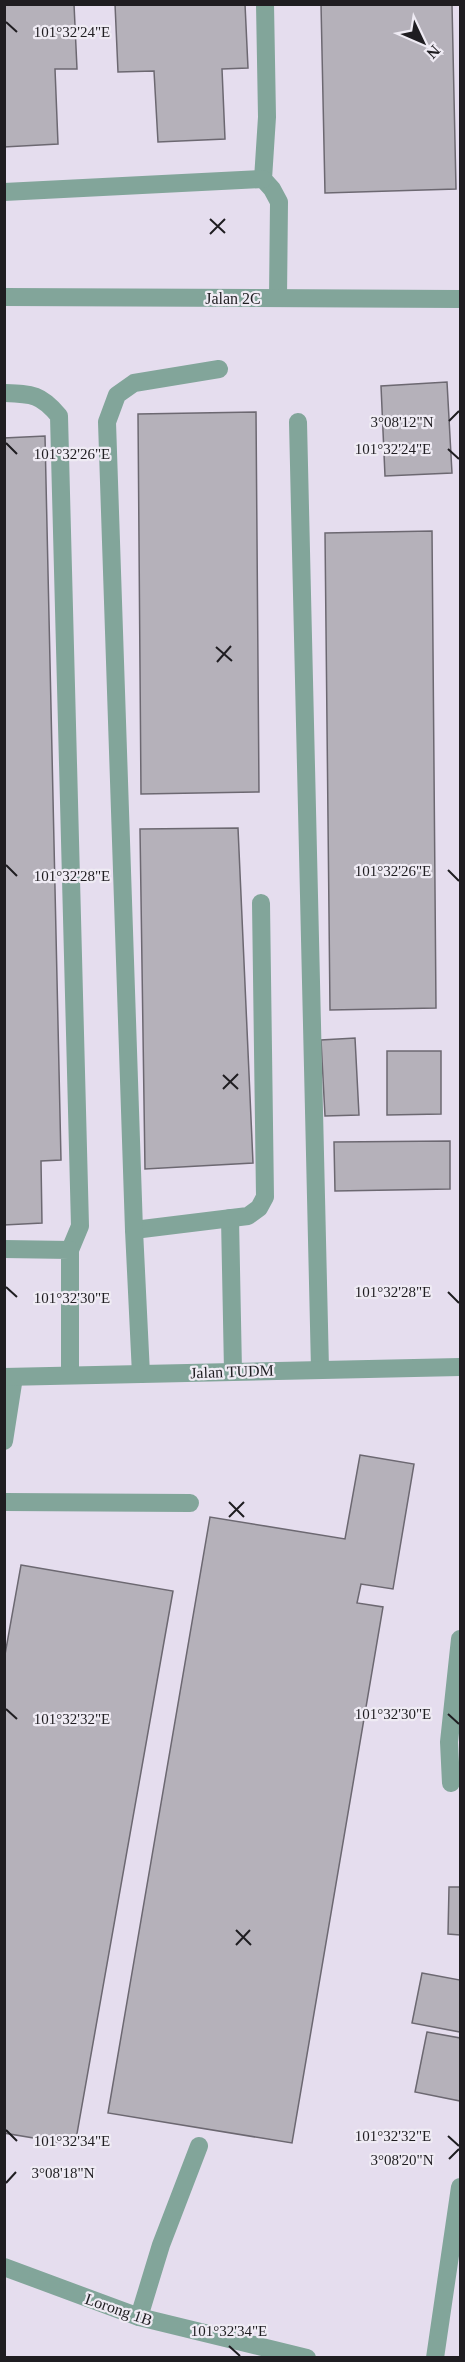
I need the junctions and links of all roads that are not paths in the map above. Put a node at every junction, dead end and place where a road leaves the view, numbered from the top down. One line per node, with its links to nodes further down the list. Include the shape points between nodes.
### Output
1 (265, 4): 2 (street, via 267,117)
2 (263, 178): 3 (street); 5 (street, via 279,202)
3 (4, 192)
4 (4, 297): 5 (street, Jalan 2C)
5 (278, 298): 6 (street, Jalan 2C)
6 (460, 299)
7 (219, 369): 12 (street, via 134,383 117,395 106,422)
8 (4, 393): 14 (street, via 34,395 48,402 59,416 80,1226)
9 (298, 422): 16 (street)
10 (261, 903): 11 (street, via 265,1197 248,1216)
11 (230, 1218): 12 (street); 17 (street)
12 (134, 1230): 18 (street)
13 (4, 1249): 14 (street)
14 (69, 1250): 19 (street)
15 (460, 1367): 16 (street, Jalan TUDM)
16 (320, 1369): 17 (street, Jalan TUDM)
17 (233, 1371): 18 (street, Jalan TUDM)
18 (141, 1374): 19 (street, Jalan TUDM)
19 (70, 1375): 20 (street, Jalan TUDM)
20 (9, 1377): 21 (street)
21 (4, 1440)
22 (4, 1502): 23 (street)
23 (190, 1503)
24 (460, 1639): 25 (street, via 449,1742)
25 (452, 1783)
26 (199, 2146): 29 (street, via 161,2245)
27 (460, 2187): 31 (street)
28 (4, 2267): 29 (street, Lorong 1B)
29 (139, 2317): 30 (street, Lorong 1B)
30 (307, 2358)
31 (435, 2358)

